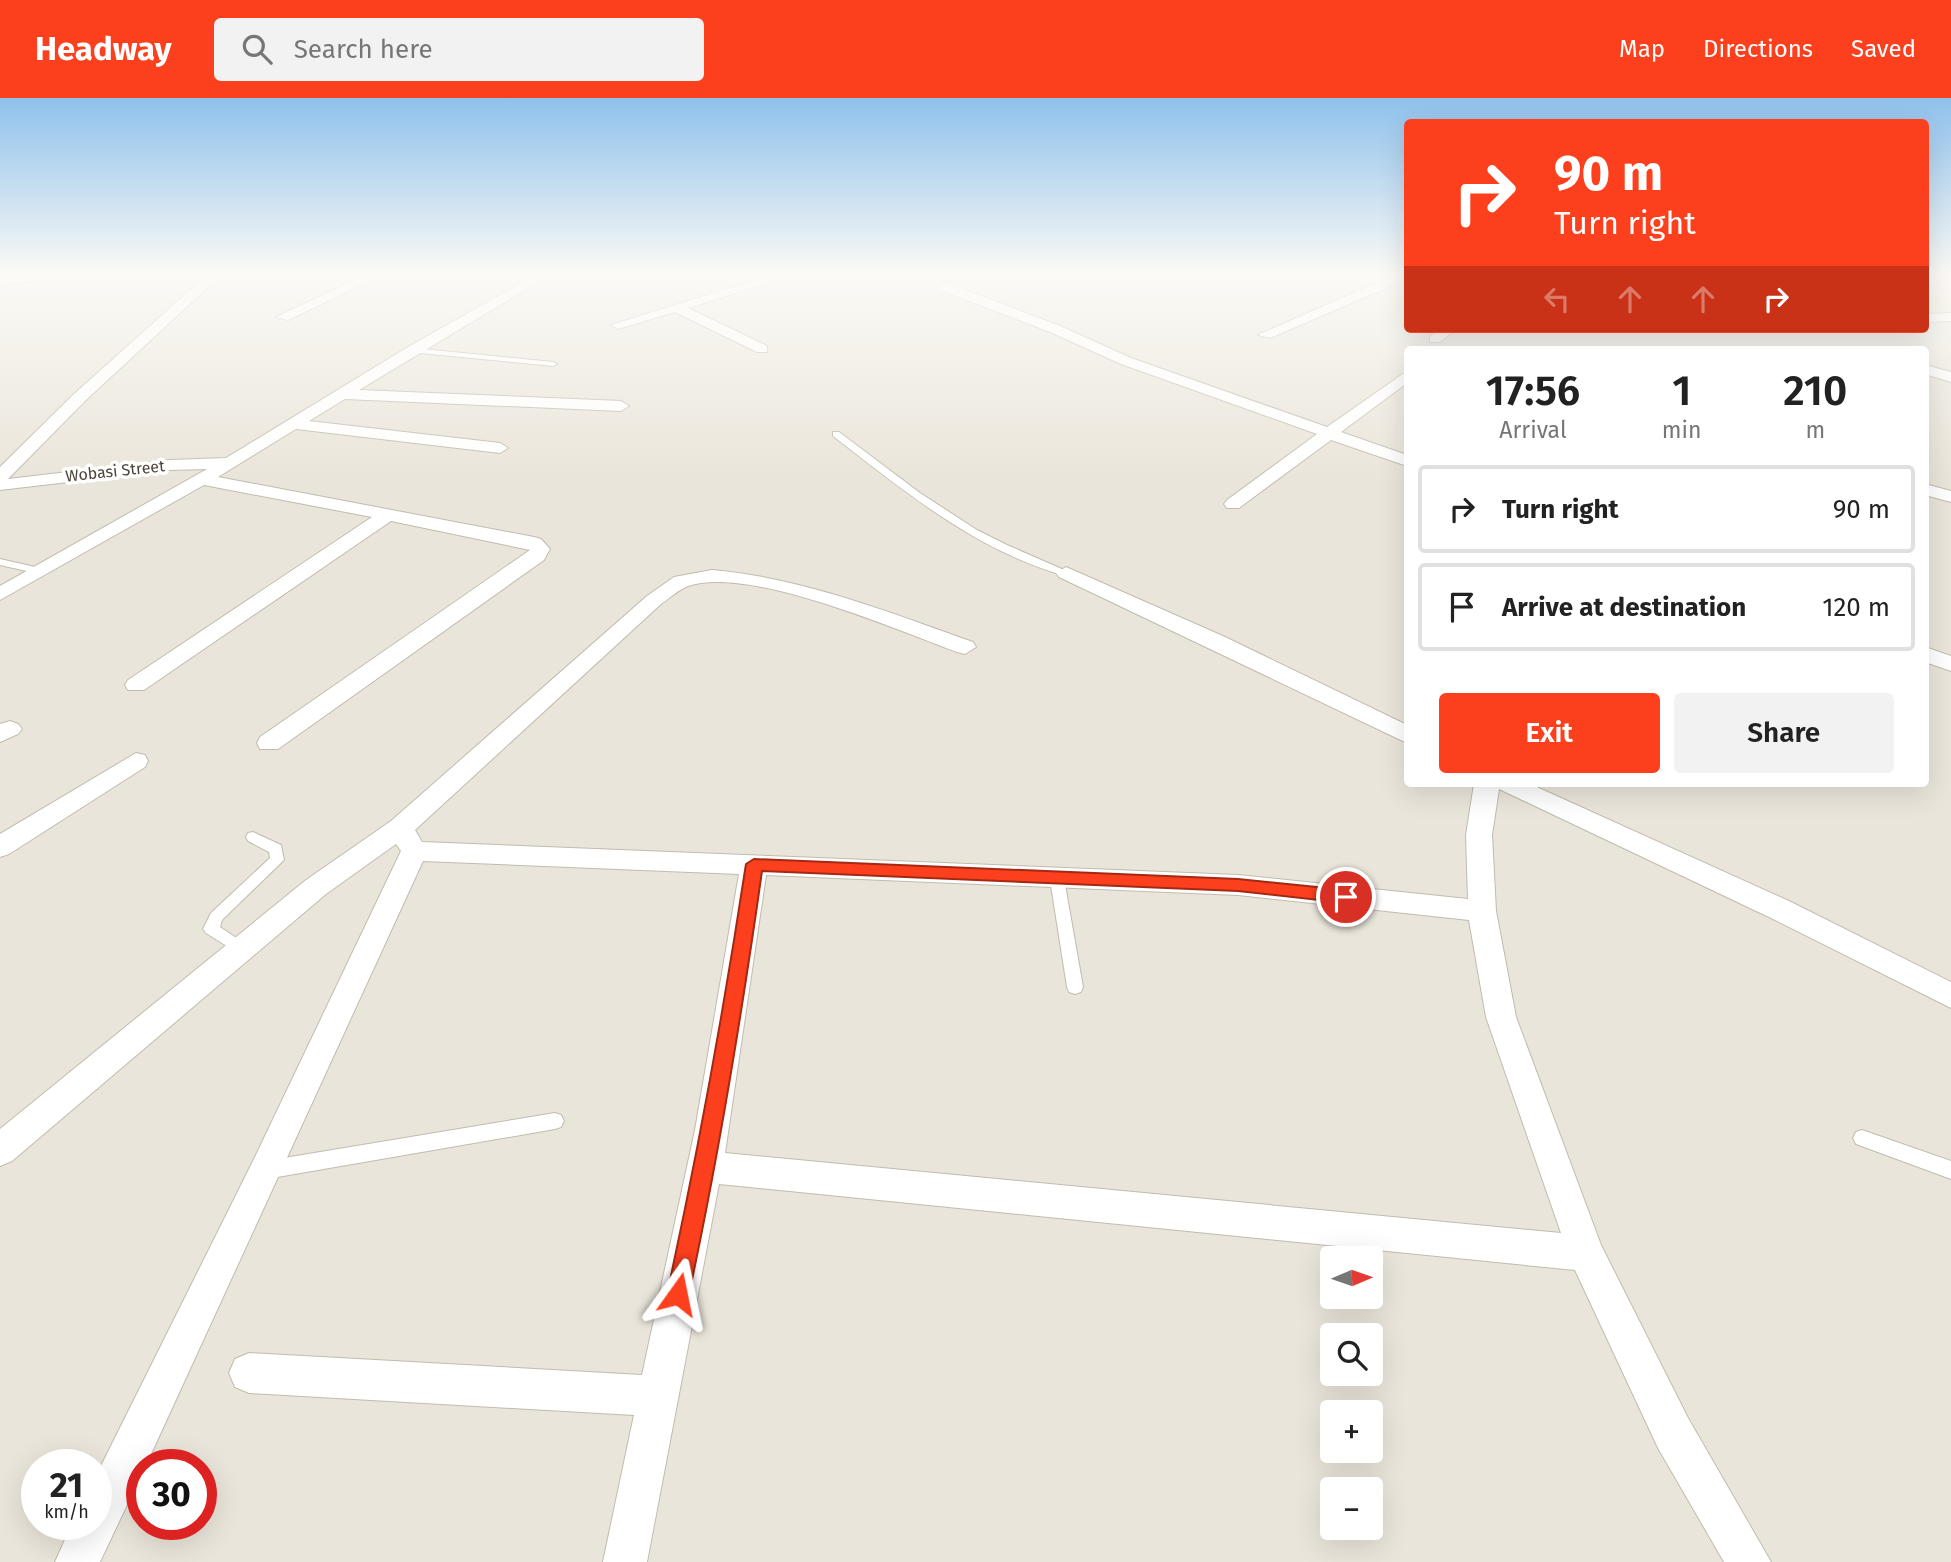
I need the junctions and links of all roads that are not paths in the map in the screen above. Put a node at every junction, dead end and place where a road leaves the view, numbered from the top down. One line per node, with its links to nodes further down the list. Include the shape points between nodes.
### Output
1 (139, 343): 19 (street)
2 (425, 343): 6 (street)
3 (750, 343): 5 (street)
4 (1087, 343): 14 (street)
5 (762, 349)
6 (413, 350): 7 (lane); 11 (street)
7 (553, 364)
8 (1929, 370): 9 (street)
9 (1951, 377)
10 (1404, 378): 14 (street)
11 (341, 394): 12 (street); 13 (street)
12 (621, 407)
13 (292, 424): 16 (street); 18 (street)
14 (1327, 433): 17 (street); 24 (street)
15 (836, 434): 28 (lane, via 928,505 1031,562)
16 (500, 448)
17 (1404, 460)
18 (230, 463): 20 (street); 21 (street, Wobasi Street, via 170,465)
19 (0, 477)
20 (201, 480): 25 (street); 27 (street)
21 (0, 485)
22 (1929, 490): 23 (street)
23 (1951, 497)
24 (1233, 504)
25 (390, 514): 33 (street); 35 (street, via 534,542 540,549 526,564)
26 (0, 562): 27 (lane)
27 (40, 571): 29 (street)
28 (1066, 573): 34 (street)
29 (0, 594)
30 (964, 647): 40 (street, via 828,599 741,579 688,579 654,600)
31 (1929, 656): 32 (street)
32 (1951, 664)
33 (136, 685)
34 (1404, 733)
35 (269, 743)
36 (136, 761): 41 (street)
37 (1487, 787): 44 (street, via 1479,835)
38 (1514, 787): 47 (street, via 1781,910)
39 (253, 837): 45 (lane, via 276,849 277,860 216,917 211,929)
40 (407, 840): 42 (street); 45 (street, via 316,887); 52 (street)
41 (0, 847)
42 (754, 864): 43 (street); 51 (street)
43 (1057, 879): 44 (street, via 1238,885); 46 (lane)
44 (1482, 911): 54 (street, via 1501,1017)
45 (241, 949): 50 (street)
46 (1075, 987)
47 (1951, 996)
48 (555, 1121): 52 (lane)
49 (1862, 1138): 53 (lane)
50 (0, 1150)
51 (705, 1167): 54 (street); 56 (street)
52 (265, 1170): 57 (street)
53 (1951, 1170)
54 (1586, 1253): 61 (street, via 1673,1433)
55 (249, 1373): 56 (street)
56 (656, 1396): 60 (street)
57 (112, 1490)
58 (88, 1540): 59 (street)
59 (77, 1562)
60 (625, 1562)
61 (1749, 1562)

